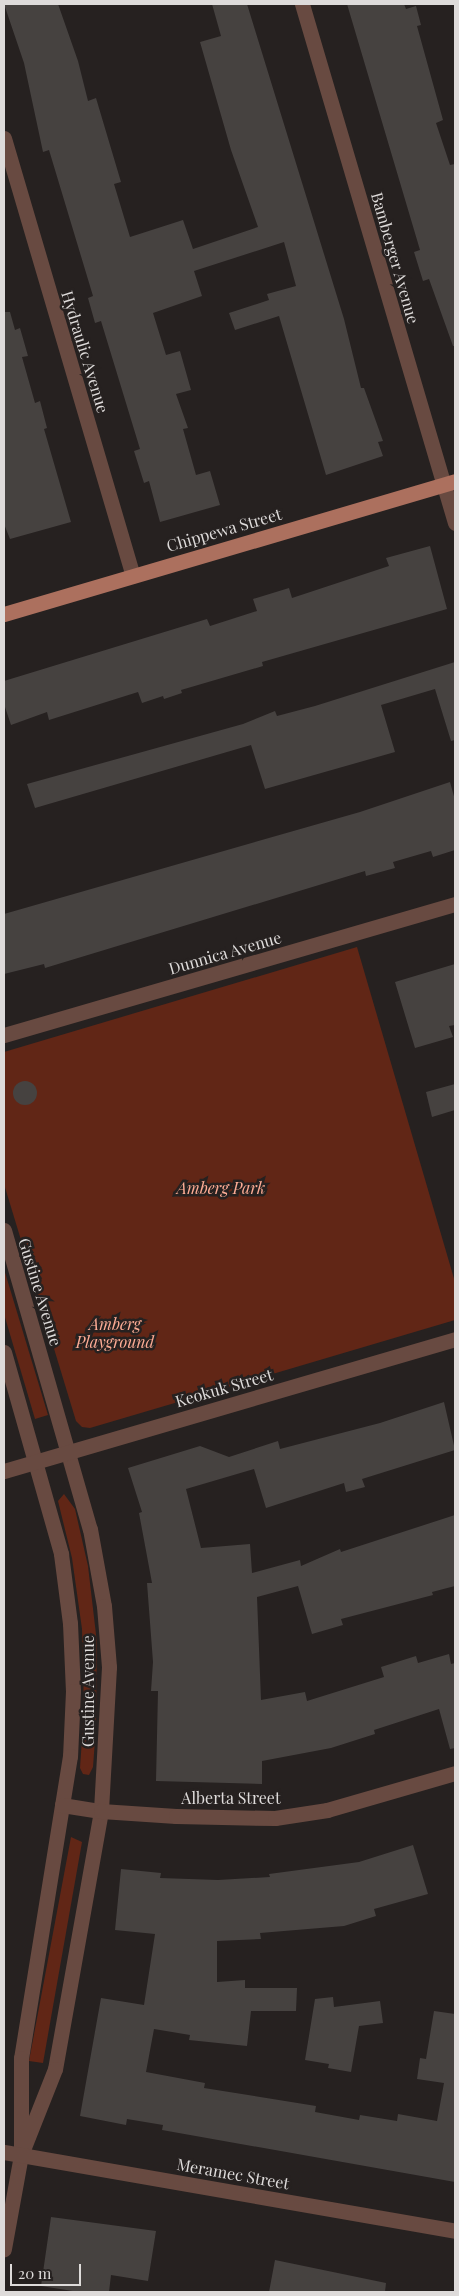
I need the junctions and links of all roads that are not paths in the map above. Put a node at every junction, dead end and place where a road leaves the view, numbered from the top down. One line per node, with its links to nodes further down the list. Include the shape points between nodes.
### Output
1 (302, 4): 3 (street, Bamberger Avenue)
2 (4, 138): 5 (street, Hydraulic Avenue)
3 (450, 483): 4 (street, Bamberger Avenue); 5 (main road, Chippewa Street)
4 (455, 523)
5 (134, 575): 6 (main road, Chippewa Street)
6 (4, 614)
7 (455, 904): 8 (street, Dunnica Avenue)
8 (4, 1035)
9 (4, 1230): 12 (street, Gustine Avenue)
10 (455, 1340): 12 (street, Keokuk Street)
11 (4, 1352): 13 (street, Gustine Avenue)
12 (70, 1451): 13 (street, Keokuk Street); 17 (street, Gustine Avenue, via 90,1529 104,1606 109,1667)
13 (37, 1460): 14 (street, Keokuk Street); 16 (street, Gustine Avenue, via 61,1554 70,1623 73,1700 70,1756)
14 (4, 1471)
15 (455, 1773): 17 (street, Alberta Street, via 327,1810 275,1818)
16 (62, 1804): 17 (street, Alberta Street); 19 (street, Gustine Avenue, via 21,2058)
17 (102, 1811): 19 (street, Gustine Avenue, via 55,2069)
18 (4, 2152): 19 (street, Meramec Street)
19 (21, 2155): 20 (street, Meramec Street); 21 (street, Gustine Avenue)
20 (455, 2231)
21 (4, 2249)

